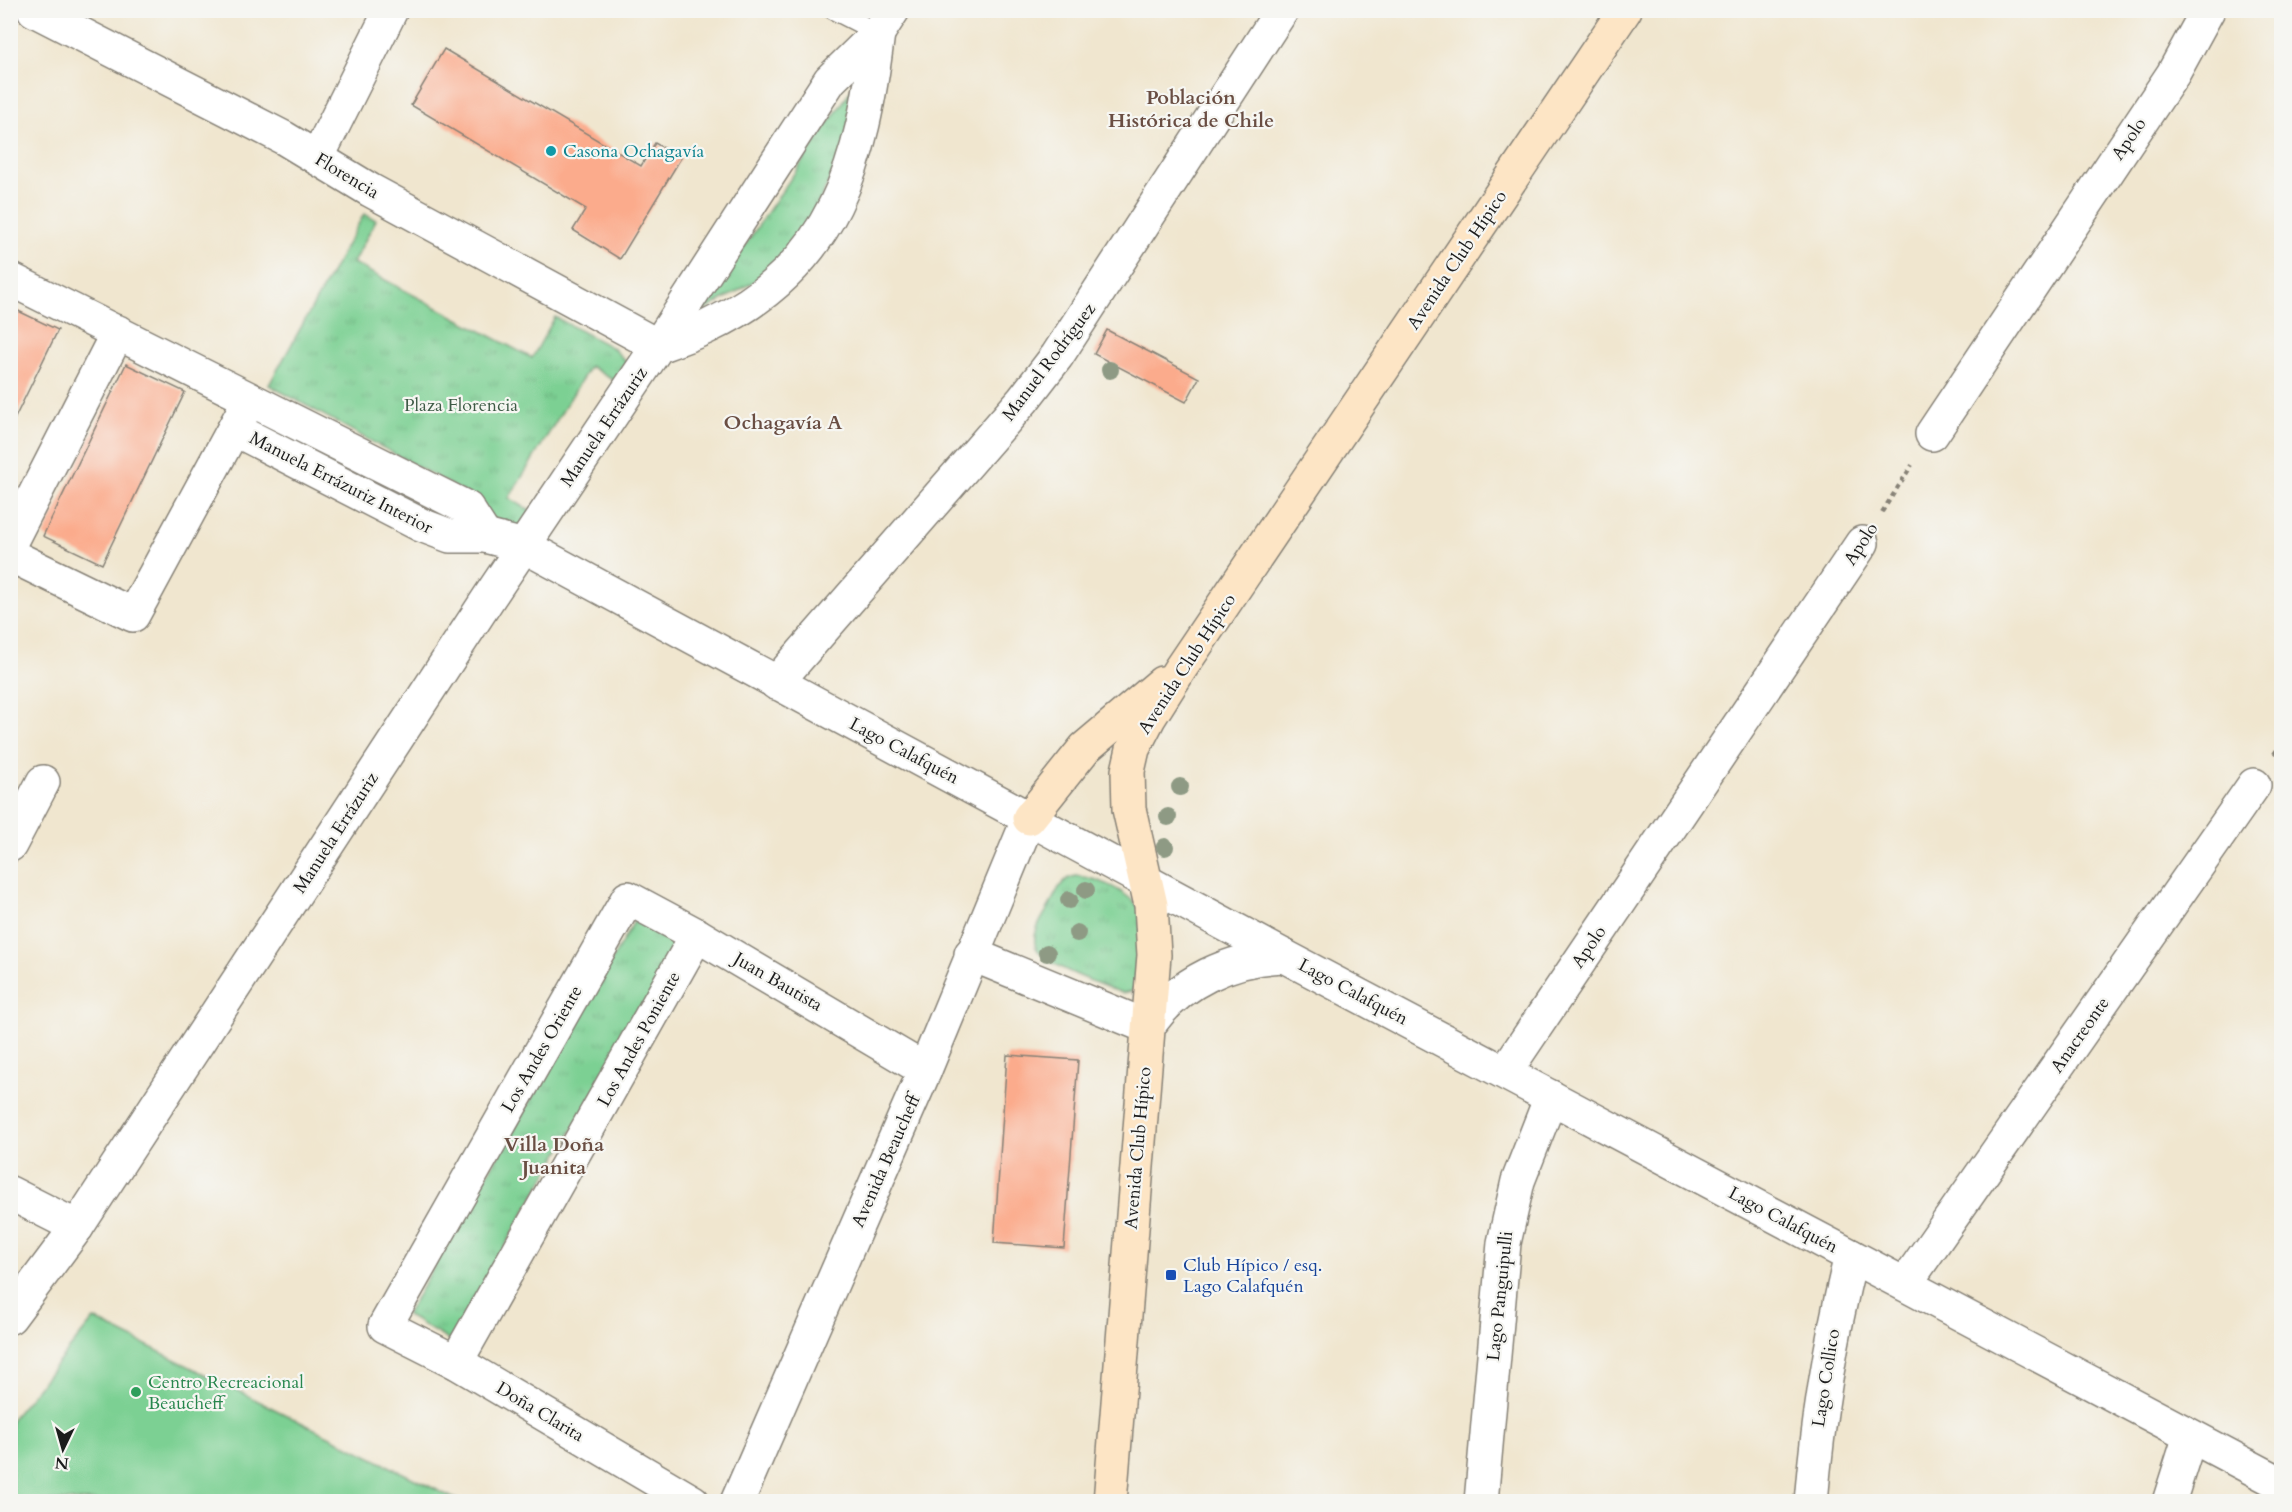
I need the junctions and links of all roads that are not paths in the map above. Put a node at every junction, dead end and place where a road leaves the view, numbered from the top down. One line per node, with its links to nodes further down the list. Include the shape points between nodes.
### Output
1 (34, 10): 8 (street, Florencia)
2 (391, 10): 8 (street)
3 (833, 10): 7 (lane)
4 (1282, 10): 21 (street, Manuel Rodríguez, via 1057,356)
5 (1625, 10): 20 (main road, Avenida Club Hípico)
6 (2208, 10): 14 (street, Apolo, via 2173,74)
7 (885, 22): 11 (street, Manuela Errázuriz, via 830,80); 11 (street, via 853,160 830,218 815,243 796,265 753,300 709,326)
8 (317, 158): 11 (street, Florencia)
9 (10, 279): 10 (street, Manuela Errázuriz Interior)
10 (118, 332): 12 (street, Manuela Errázuriz Interior); 16 (street)
11 (658, 346): 18 (street, Manuela Errázuriz)
12 (250, 398): 13 (street, Manuela Errázuriz Interior); 15 (street, Manuela Errázuriz Interior, via 467,508)
13 (234, 429): 15 (street, Manuela Errázuriz Interior, via 421,525 450,536); 19 (street, Manuela Errázuriz Interior, via 133,615)
14 (1932, 434)
15 (485, 536): 18 (street, Manuela Errázuriz Interior)
16 (10, 543)
17 (1862, 543): 33 (street, Apolo)
18 (524, 546): 21 (street, Lago Calafquén); 36 (street, Manuela Errázuriz)
19 (10, 555)
20 (1180, 669): 24 (main road, via 1085,748); 26 (main road, Avenida Club Hípico, via 1133,749 1128,771 1129,809)
21 (776, 682): 24 (street, Lago Calafquén)
22 (43, 782): 25 (street)
23 (2254, 785): 38 (street, Anacreonte)
24 (1029, 818): 26 (street, Lago Calafquén); 29 (street, Avenida Beaucheff)
25 (10, 845)
26 (1145, 881): 30 (street, Lago Calafquén); 31 (main road, Avenida Club Hípico, via 1154,936)
27 (628, 898): 28 (street, Juan Bautista); 40 (street, Los Andes Oriente)
28 (697, 935): 32 (street, Juan Bautista); 41 (street, Los Andes Poniente)
29 (971, 954): 31 (street); 32 (street, Avenida Beaucheff)
30 (1284, 956): 31 (street, Lago Calafquén, via 1252,959 1217,970 1179,994); 33 (street, Lago Calafquén)
31 (1148, 1027): 46 (main road, Avenida Club Hípico)
32 (925, 1070): 45 (street, Avenida Beaucheff)
33 (1505, 1072): 34 (street, Lago Calafquén)
34 (1551, 1097): 37 (street, Lago Calafquén); 47 (street, Lago Panguipulli, via 1518,1181 1504,1243)
35 (10, 1193): 36 (street)
36 (77, 1227): 39 (street, Manuela Errázuriz)
37 (1851, 1256): 38 (street, Lago Calafquén); 48 (street, Lago Collico, via 1821,1401)
38 (1905, 1284): 42 (street, Lago Calafquén)
39 (10, 1317)
40 (386, 1326): 41 (street, Doña Clarita)
41 (456, 1362): 44 (street, Doña Clarita)
42 (2190, 1436): 43 (street, Lago Calafquén); 49 (street)
43 (2282, 1484)
44 (693, 1502)
45 (737, 1502)
46 (1110, 1502)
47 (1481, 1502)
48 (1811, 1502)
49 (2169, 1502)

